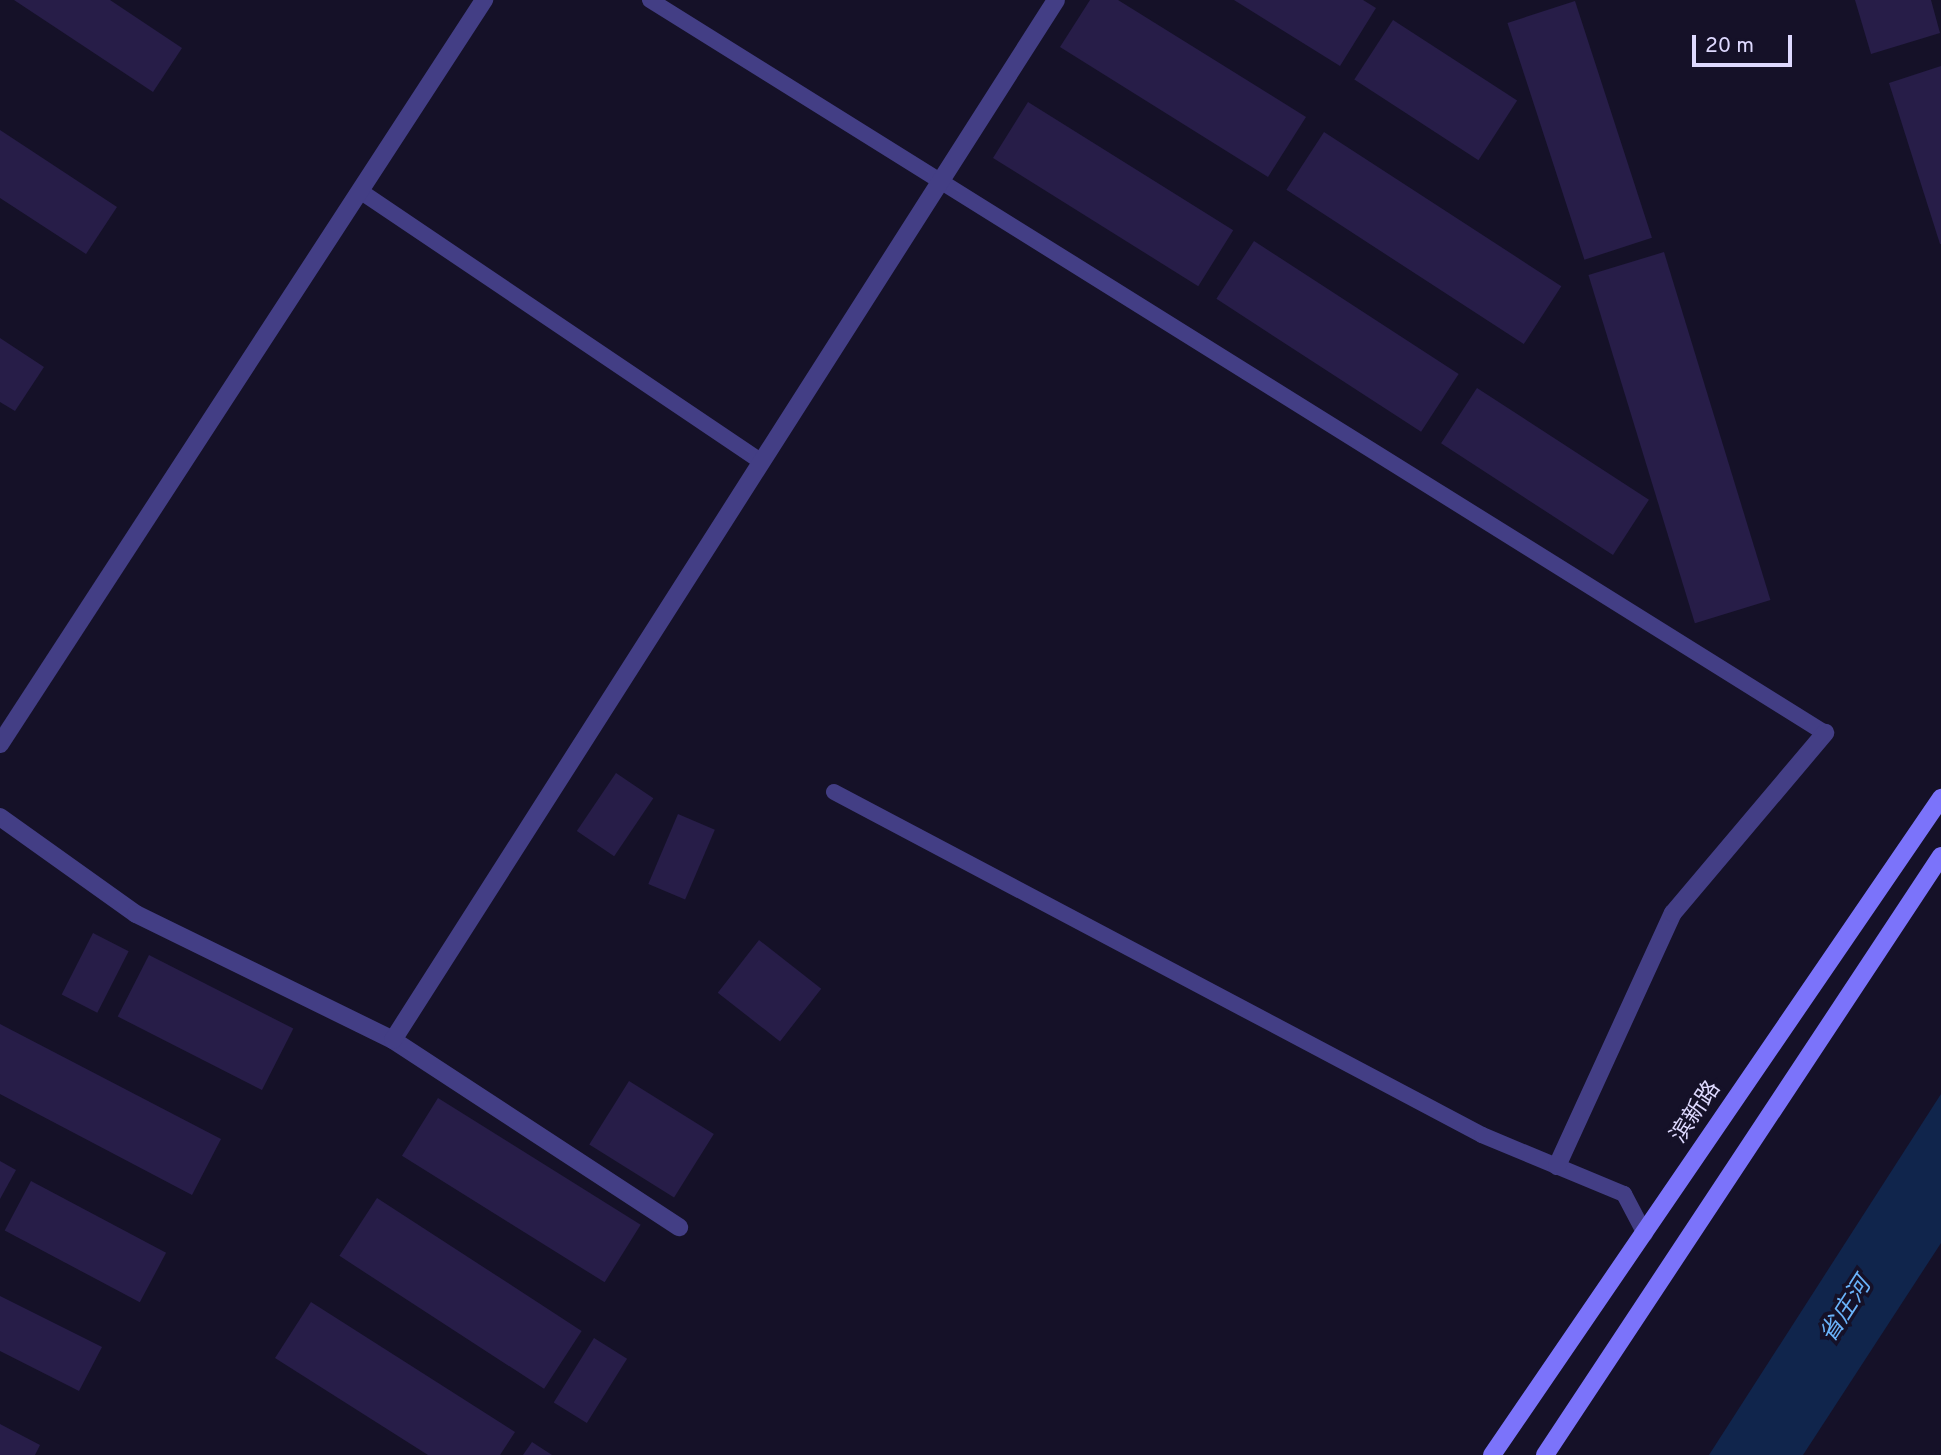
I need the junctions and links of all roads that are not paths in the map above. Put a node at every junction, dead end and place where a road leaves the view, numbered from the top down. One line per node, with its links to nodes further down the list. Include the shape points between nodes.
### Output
1 (484, 0): 5 (street)
2 (650, 0): 4 (lane)
3 (1056, 0): 4 (street)
4 (942, 178): 6 (street); 7 (lane)
5 (360, 191): 6 (lane); 8 (street)
6 (761, 461): 13 (street)
7 (1825, 733): 14 (street, via 1673,912)
8 (0, 744)
9 (834, 792): 14 (lane, via 1482,1135)
10 (1941, 797): 16 (main road, 滨新路)
11 (0, 817): 13 (street, via 136,914)
12 (1941, 856): 18 (main road)
13 (393, 1040): 15 (street)
14 (1557, 1166): 16 (lane, via 1624,1194)
15 (678, 1227)
16 (1645, 1234): 17 (main road, 滨新路)
17 (1492, 1455)
18 (1545, 1455)

